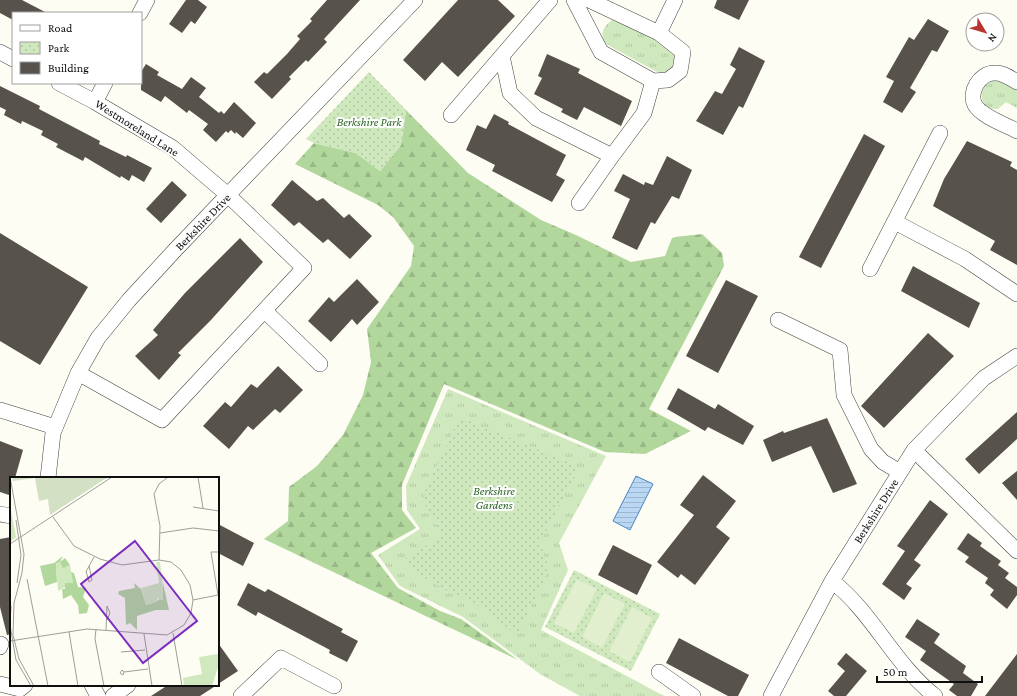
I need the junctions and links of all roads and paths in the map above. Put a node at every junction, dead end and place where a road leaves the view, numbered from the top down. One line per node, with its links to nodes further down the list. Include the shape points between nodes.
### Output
1 (147, 0): 7 (street)
2 (414, 0): 21 (street, Berkshire Drive)
3 (550, 0): 10 (street)
4 (574, 0): 12 (street, via 601,52)
5 (589, 0): 8 (street)
6 (675, 0): 8 (street)
7 (141, 12)
8 (659, 33): 12 (street, via 683,52 680,71 668,80)
9 (0, 52): 11 (street)
10 (502, 56): 17 (street); 20 (street, via 510,93 536,118)
11 (12, 58)
12 (653, 80): 20 (street, via 644,113)
13 (1017, 82): 18 (street, via 1002,74 987,74 979,80 973,98 979,110)
14 (61, 84): 16 (street, Westmoreland Lane)
15 (104, 84): 16 (street)
16 (95, 102): 21 (street, Westmoreland Lane, via 173,148)
17 (451, 115)
18 (1017, 131)
19 (940, 133): 23 (street)
20 (612, 156): 22 (street)
21 (229, 196): 26 (street, Westmoreland Lane, via 304,268); 30 (street, Berkshire Drive, via 129,300 98,338)
22 (579, 203)
23 (895, 222): 24 (street); 25 (street, via 965,259)
24 (870, 270)
25 (1017, 294)
26 (265, 311): 29 (street); 30 (street, via 162,420)
27 (778, 320): 34 (street, via 840,350 844,395 871,449 883,462)
28 (1017, 356): 33 (street, Berkshire Drive, via 984,378)
29 (320, 364)
30 (78, 373): 32 (street, Berkshire Drive)
31 (0, 410): 32 (street)
32 (55, 427): 35 (street, Berkshire Drive)
33 (914, 450): 34 (street, Berkshire Drive); 38 (street)
34 (900, 472): 39 (street, Berkshire Drive)
35 (48, 477)
36 (0, 514): 37 (street)
37 (10, 516)
38 (1017, 551)
39 (832, 581): 50 (street, Berkshire Drive); 51 (street, via 860,607 908,671)
40 (658, 672): 49 (street)
41 (0, 684): 42 (street, via 20,689)
42 (24, 686)
43 (93, 686): 46 (street)
44 (127, 686): 47 (street)
45 (334, 686): 48 (street, via 281,658)
46 (98, 696)
47 (113, 696)
48 (242, 696)
49 (694, 696)
50 (771, 696)
51 (935, 696)

